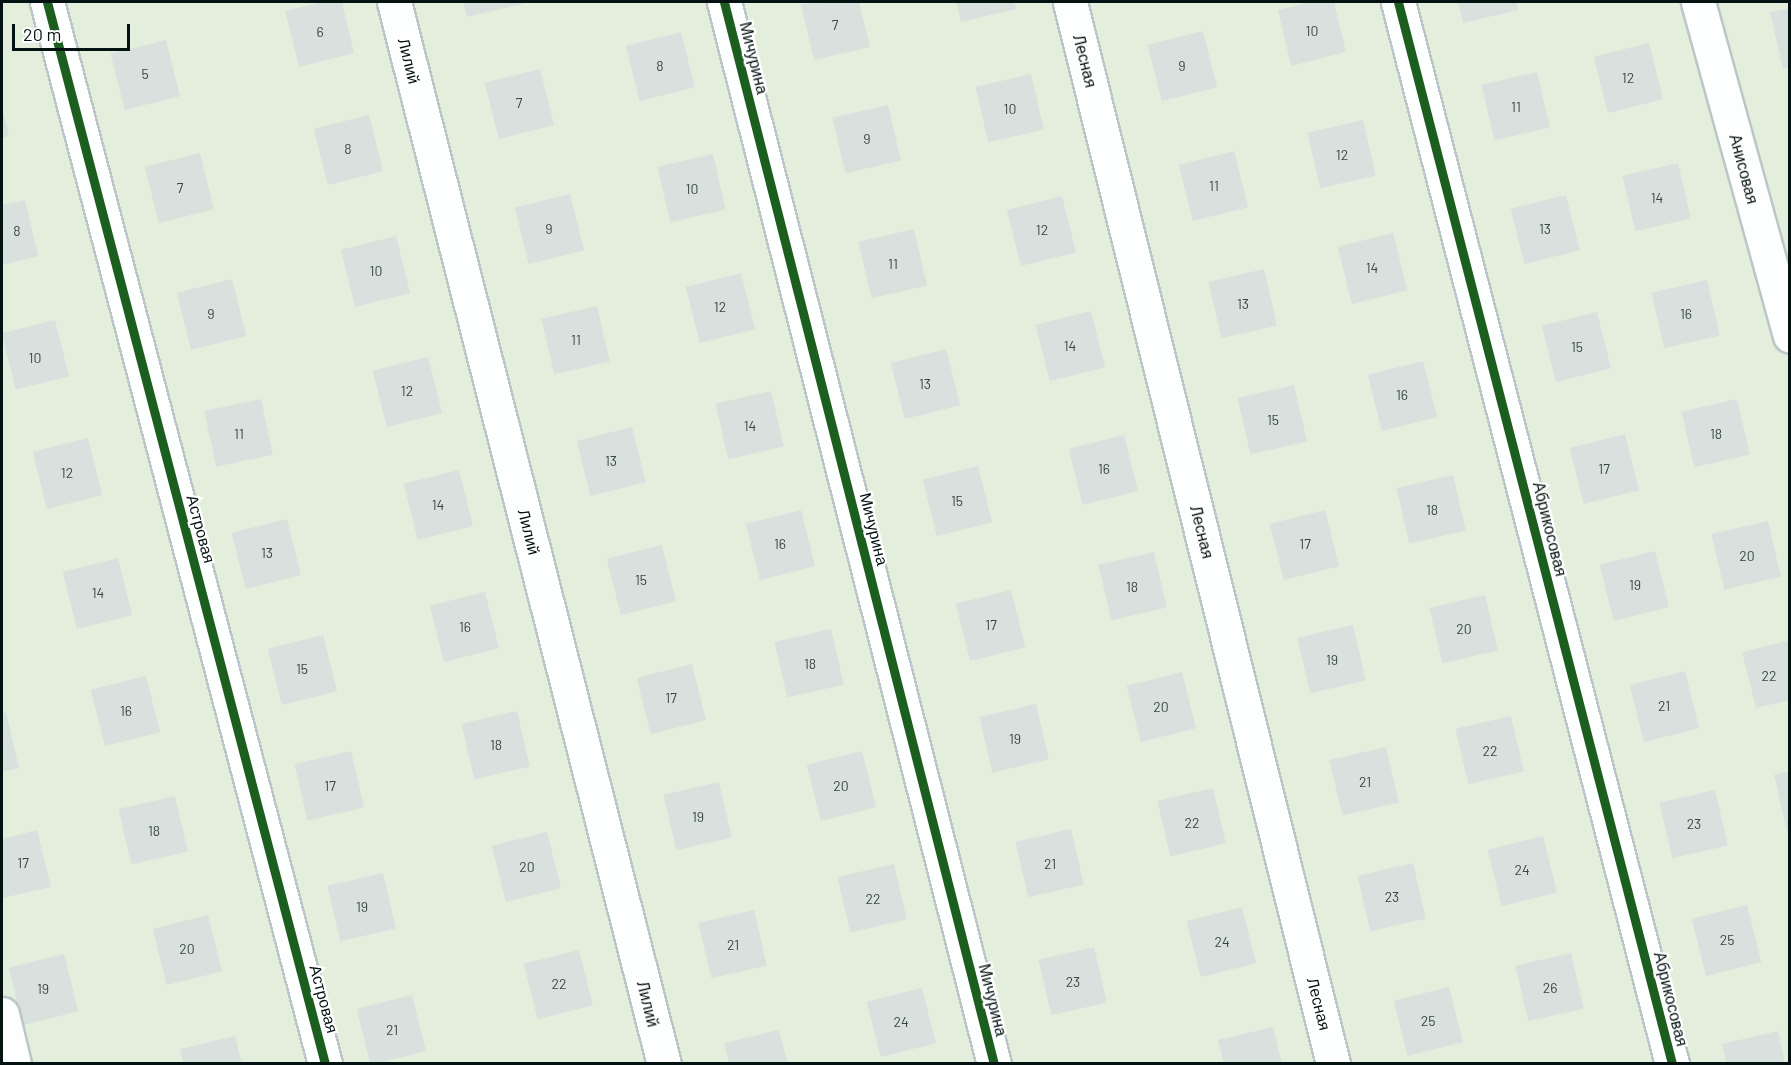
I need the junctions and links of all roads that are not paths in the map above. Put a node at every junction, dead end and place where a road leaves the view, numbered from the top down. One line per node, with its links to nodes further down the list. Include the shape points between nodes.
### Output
1 (47, 2): 10 (street, Астровая)
2 (394, 2): 11 (street, Лилий)
3 (724, 2): 12 (street, Мичурина)
4 (1070, 2): 13 (street, Лесная)
5 (1398, 2): 14 (street, Абрикосовая)
6 (1698, 2): 7 (street, Анисовая)
7 (1790, 336)
8 (2, 1014): 9 (street)
9 (14, 1064)
10 (325, 1064)
11 (664, 1064)
12 (994, 1064)
13 (1333, 1064)
14 (1672, 1064)

